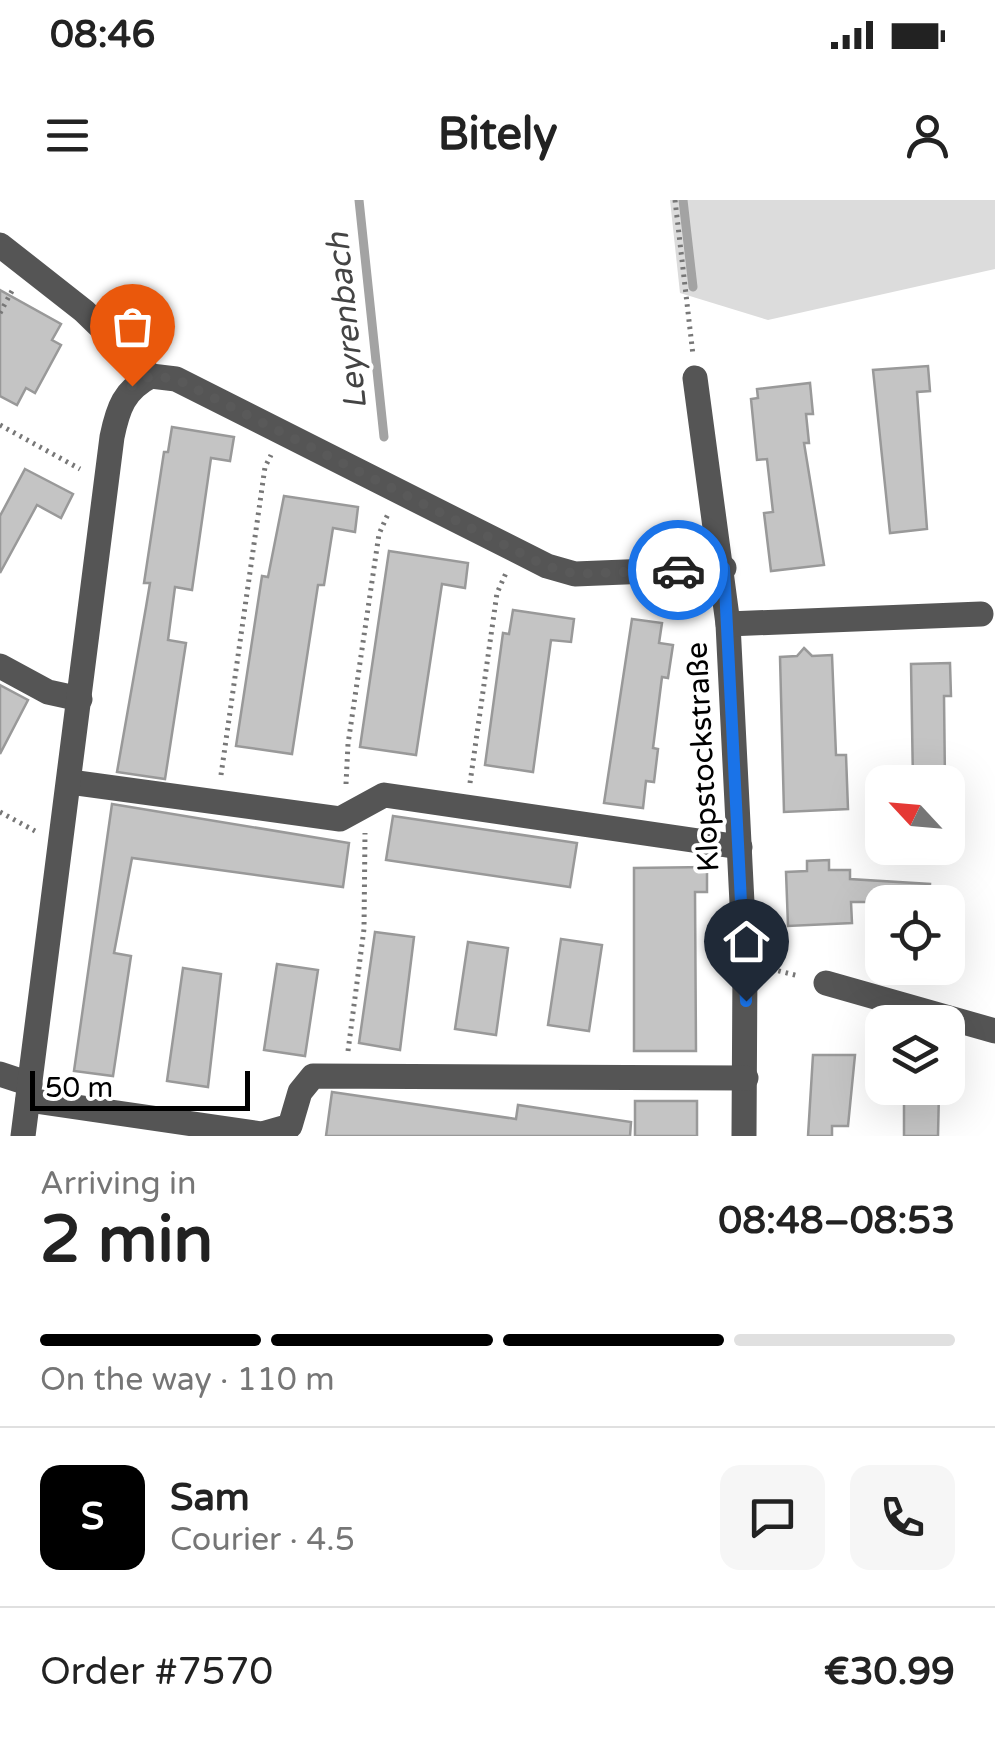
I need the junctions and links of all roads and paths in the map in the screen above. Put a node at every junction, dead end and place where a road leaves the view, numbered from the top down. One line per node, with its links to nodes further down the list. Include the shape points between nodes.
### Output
1 (675, 200): 4 (path)
2 (0, 244): 3 (street, via 95,320)
3 (151, 376): 6 (street, via 176,379); 7 (street, via 132,386 118,407)
4 (695, 378): 10 (street, Klopstockstraße)
5 (0, 426): 7 (path)
6 (284, 431): 8 (street); 16 (path, via 265,467)
7 (107, 478): 14 (street)
8 (397, 493): 9 (street); 18 (path, via 379,534 348,744 346,787)
9 (516, 552): 10 (street, via 575,574); 17 (path, via 497,593)
10 (724, 568): 12 (street, Klopstockstraße)
11 (981, 614): 12 (street)
12 (728, 624): 21 (street, Klopstockstraße)
13 (0, 666): 14 (street, via 48,692)
14 (80, 700): 15 (street)
15 (70, 782): 16 (street); 20 (street)
16 (216, 802): 18 (street, via 340,820)
17 (467, 806): 18 (street, via 384,795); 21 (street)
18 (361, 808): 25 (path, via 364,929)
19 (0, 812): 20 (path)
20 (62, 838): 28 (street)
21 (740, 847): 22 (street, Klopstockstraße)
22 (745, 963): 23 (path); 27 (street, Klopstockstraße)
23 (826, 983): 24 (street)
24 (995, 1032)
25 (345, 1073): 27 (street); 28 (street, via 313,1076 300,1092 290,1126 262,1134)
26 (0, 1074): 28 (street)
27 (746, 1078): 30 (street, Klopstockstraße)
28 (29, 1092): 29 (street)
29 (23, 1136)
30 (744, 1136)

